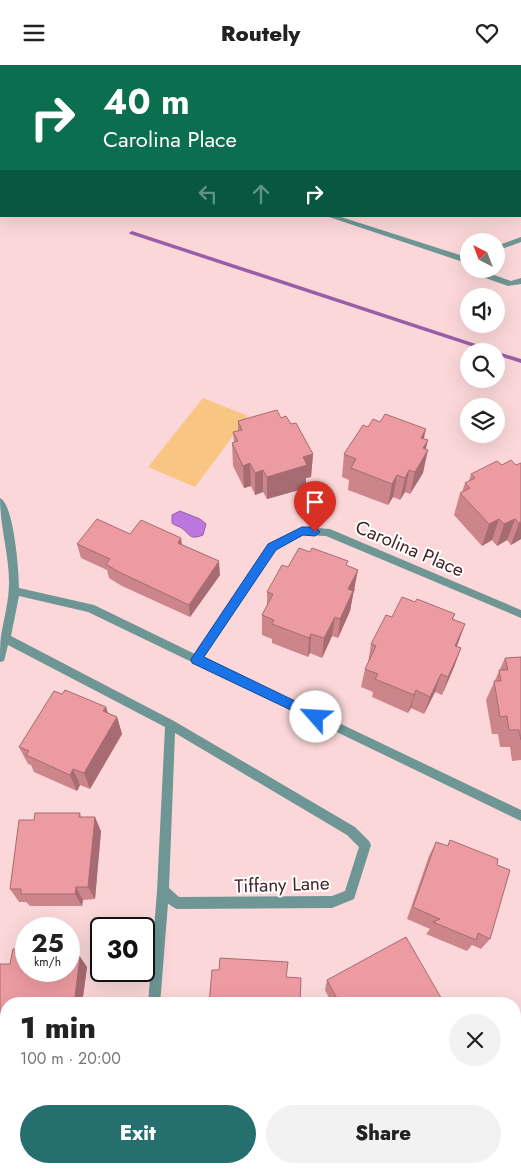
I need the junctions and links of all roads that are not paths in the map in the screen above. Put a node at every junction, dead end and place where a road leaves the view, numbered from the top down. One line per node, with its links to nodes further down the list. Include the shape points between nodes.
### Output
1 (333, 217): 4 (street)
2 (521, 239): 3 (street)
3 (505, 245)
4 (460, 257)
5 (493, 278): 6 (street, via 511,285)
6 (521, 281)
7 (0, 502): 8 (street)
8 (3, 515): 9 (street)
9 (15, 591): 11 (street); 13 (street, via 90,608)
10 (521, 614): 13 (street, Carolina Place, via 328,532 302,531 272,547)
11 (5, 638): 12 (street); 14 (street, Tiffany Lane)
12 (0, 659)
13 (197, 659): 15 (street)
14 (170, 724): 16 (street); 16 (street, Tiffany Lane, via 351,831 365,845 350,895 332,902 177,903)
15 (521, 816)
16 (163, 891): 17 (street)
17 (155, 997)

